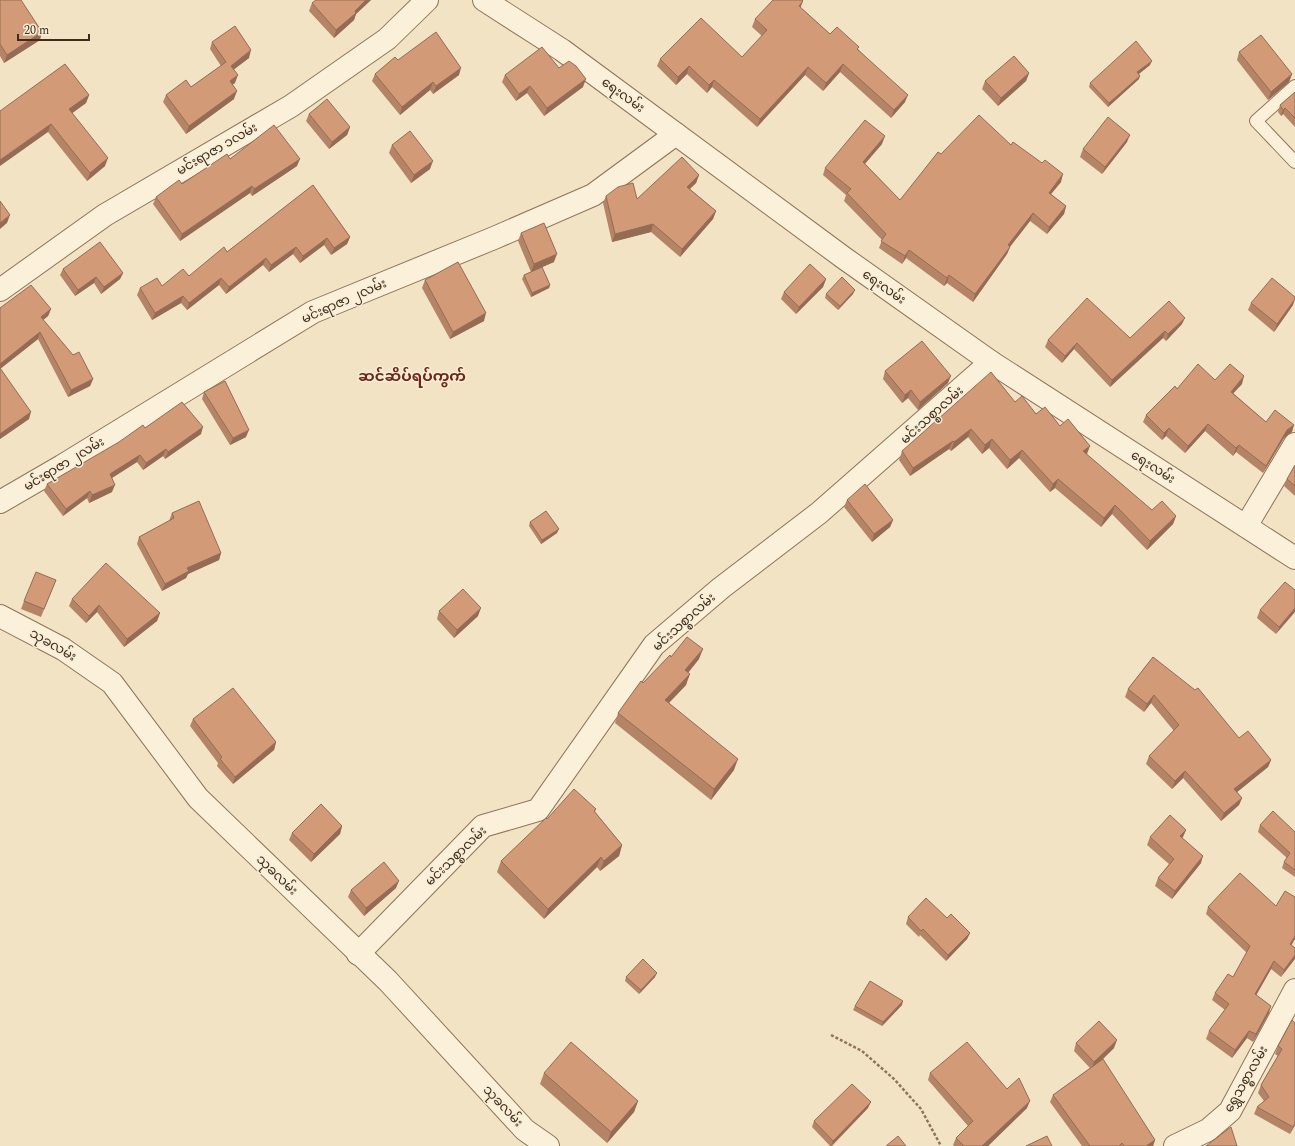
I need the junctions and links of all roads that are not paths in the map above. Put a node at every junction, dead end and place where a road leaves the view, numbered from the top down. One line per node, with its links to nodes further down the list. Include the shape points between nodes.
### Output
1 (427, 0): 6 (street, မင်းရာဇာ ၁လမ်း, via 387,39 291,106 105,215)
2 (484, 0): 4 (street, ရေးလမ်း, via 562,50)
3 (1295, 86): 5 (lane, via 1256,121)
4 (676, 134): 7 (street, ရေးလမ်း); 9 (street, မင်းရာဇာ ၂လမ်း, via 593,195 313,312)
5 (1295, 162)
6 (0, 290)
7 (991, 362): 10 (street, ရေးလမ်း); 13 (street, မင်းသစ္စာလမ်း, via 820,513 721,588 654,645 538,810 483,826)
8 (1295, 444): 10 (street)
9 (0, 502)
10 (1246, 526): 11 (street, ရေးလမ်း)
11 (1295, 558)
12 (0, 616): 13 (street, သုခလမ်း, via 63,649 112,683 198,798)
13 (358, 954): 16 (street, သုခလမ်း, via 388,981 525,1130)
14 (1295, 990): 15 (street, ရွှေသစ္စာလမ်း)
15 (1287, 1024): 17 (street, ရွှေသစ္စာလမ်း, via 1230,1111 1208,1130)
16 (548, 1146)
17 (1175, 1146)

